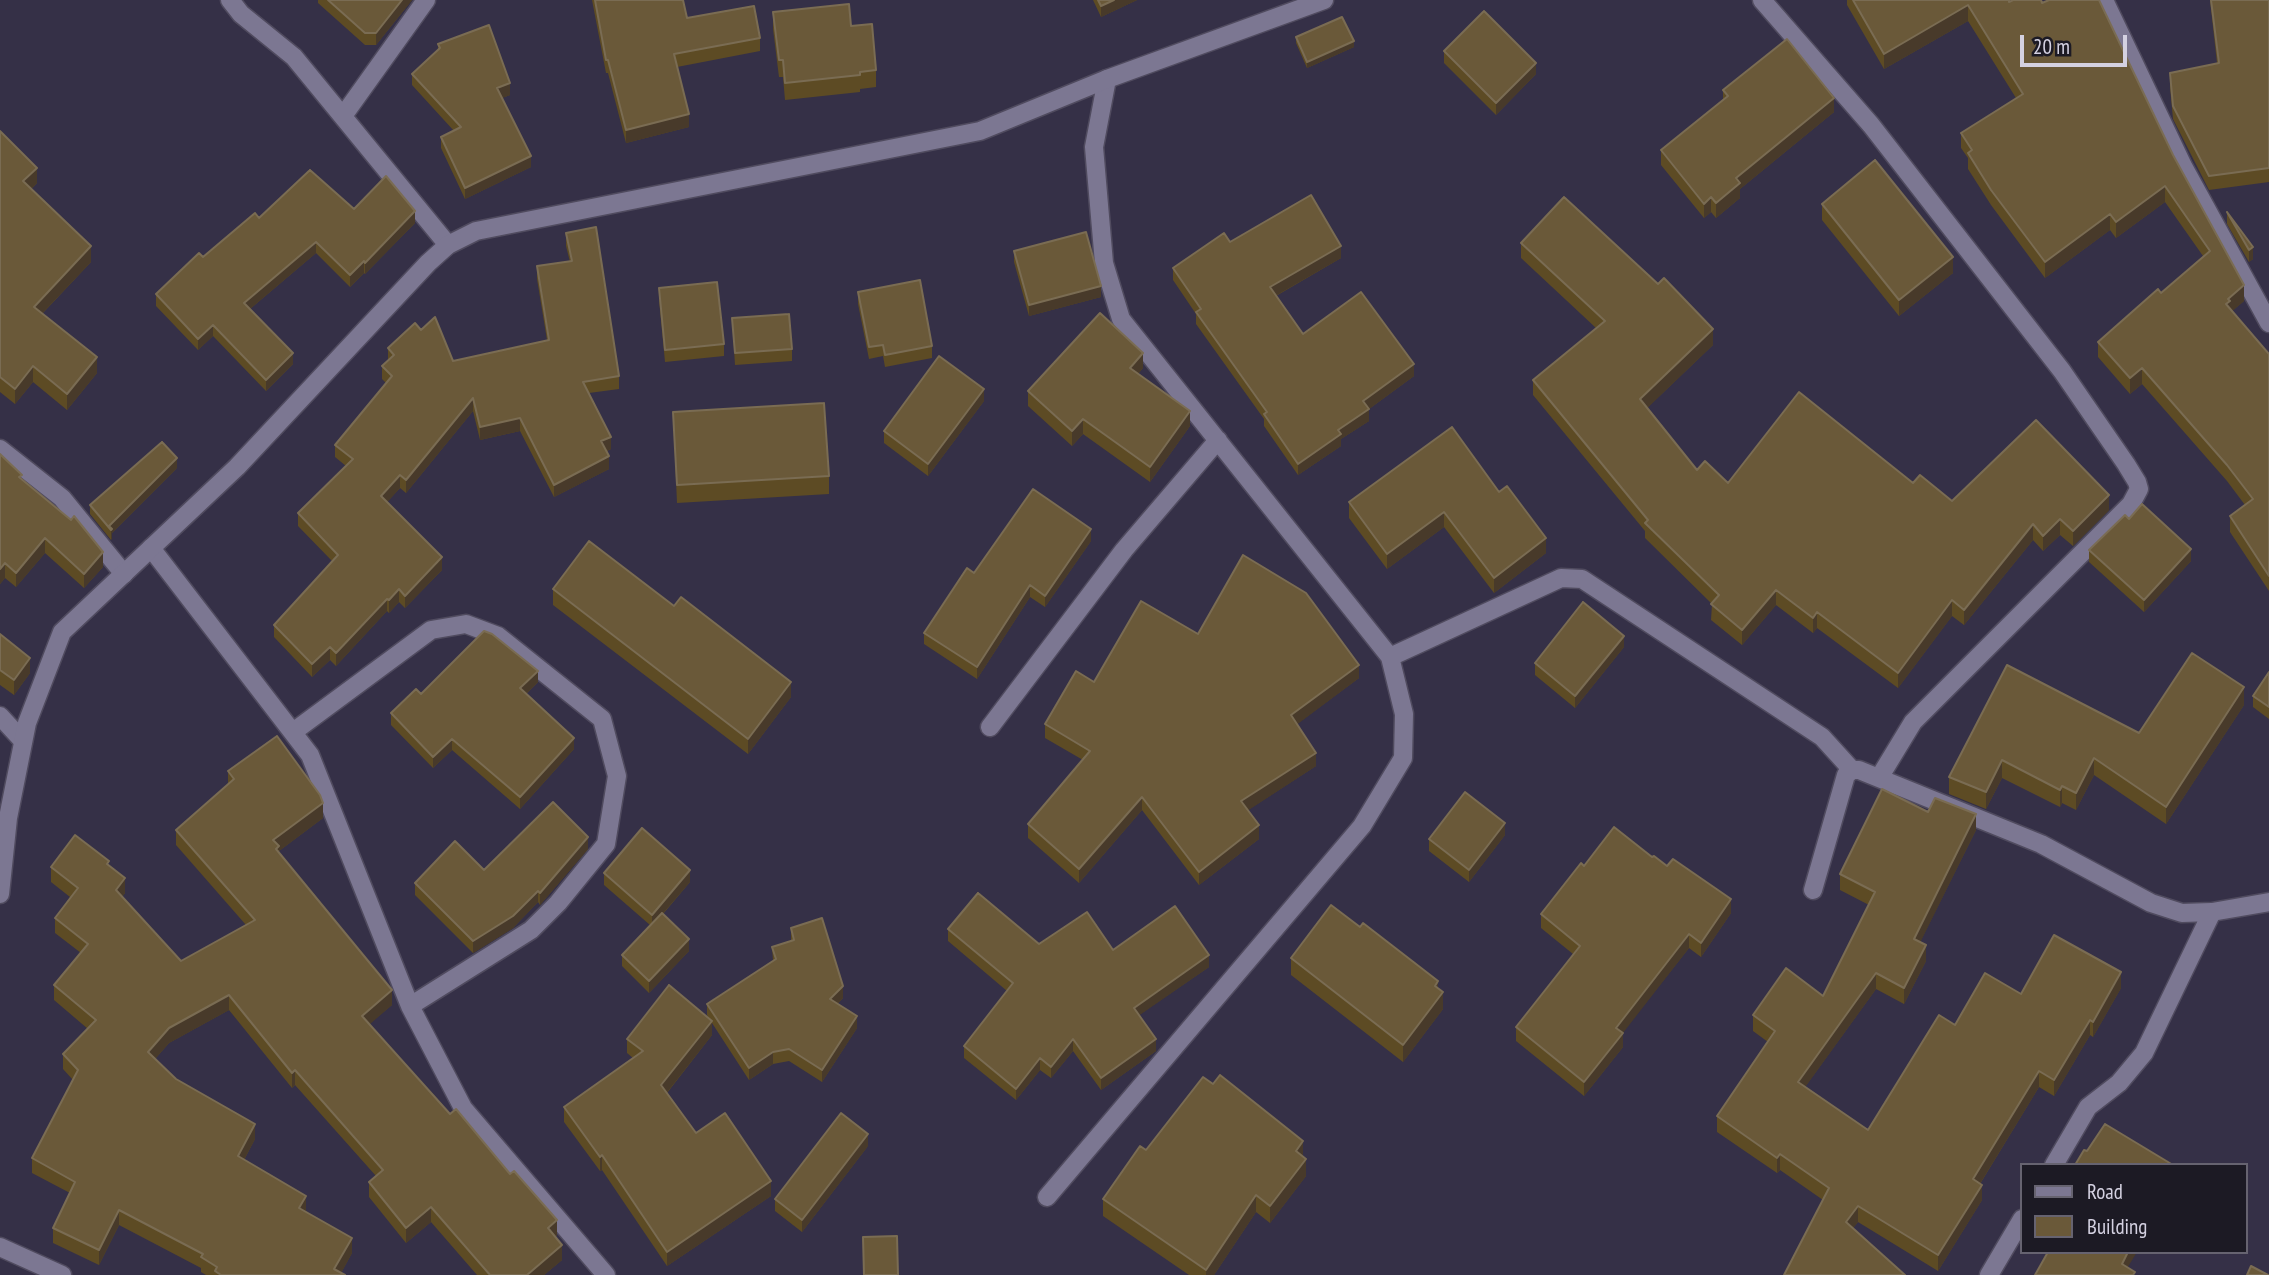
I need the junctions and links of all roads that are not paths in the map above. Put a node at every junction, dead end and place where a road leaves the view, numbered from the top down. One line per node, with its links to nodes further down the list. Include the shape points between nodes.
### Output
1 (230, 0): 7 (street, via 294,57)
2 (426, 0): 7 (street)
3 (1324, 0): 6 (street)
4 (1762, 0): 20 (street, via 1871,125 2062,371 2137,482 2131,504 1913,722)
5 (2104, 0): 9 (street, via 2183,166)
6 (1107, 79): 8 (street, via 980,131 476,231); 10 (street, via 1094,147 1104,263 1121,319)
7 (343, 116): 8 (street)
8 (448, 245): 12 (street, via 237,467)
9 (2269, 323)
10 (1218, 440): 14 (street); 16 (street, via 1124,550)
11 (0, 449): 13 (street, via 62,498)
12 (150, 548): 13 (street); 17 (street)
13 (124, 574): 18 (street, via 62,632)
14 (1390, 657): 19 (street, via 1561,578 1582,579 1822,737); 27 (street, via 1404,714 1403,758 1362,825)
15 (0, 716): 18 (street)
16 (990, 727)
17 (293, 732): 25 (street, via 310,755); 25 (street, via 431,630 466,624 498,636 602,719 617,776 606,844 531,930)
18 (23, 741): 22 (street)
19 (1852, 770): 20 (street); 21 (street, via 1846,775)
20 (1879, 778): 24 (street, via 2041,844 2151,903 2182,913)
21 (1813, 890)
22 (0, 894)
23 (2269, 902): 24 (street)
24 (2212, 912): 26 (street, via 2144,1054 2119,1083 2088,1107)
25 (410, 1006): 31 (street, via 463,1108)
26 (2055, 1163)
27 (1047, 1197)
28 (2021, 1221): 32 (street)
29 (0, 1247): 30 (street)
30 (62, 1275)
31 (606, 1275)
32 (1989, 1275)

